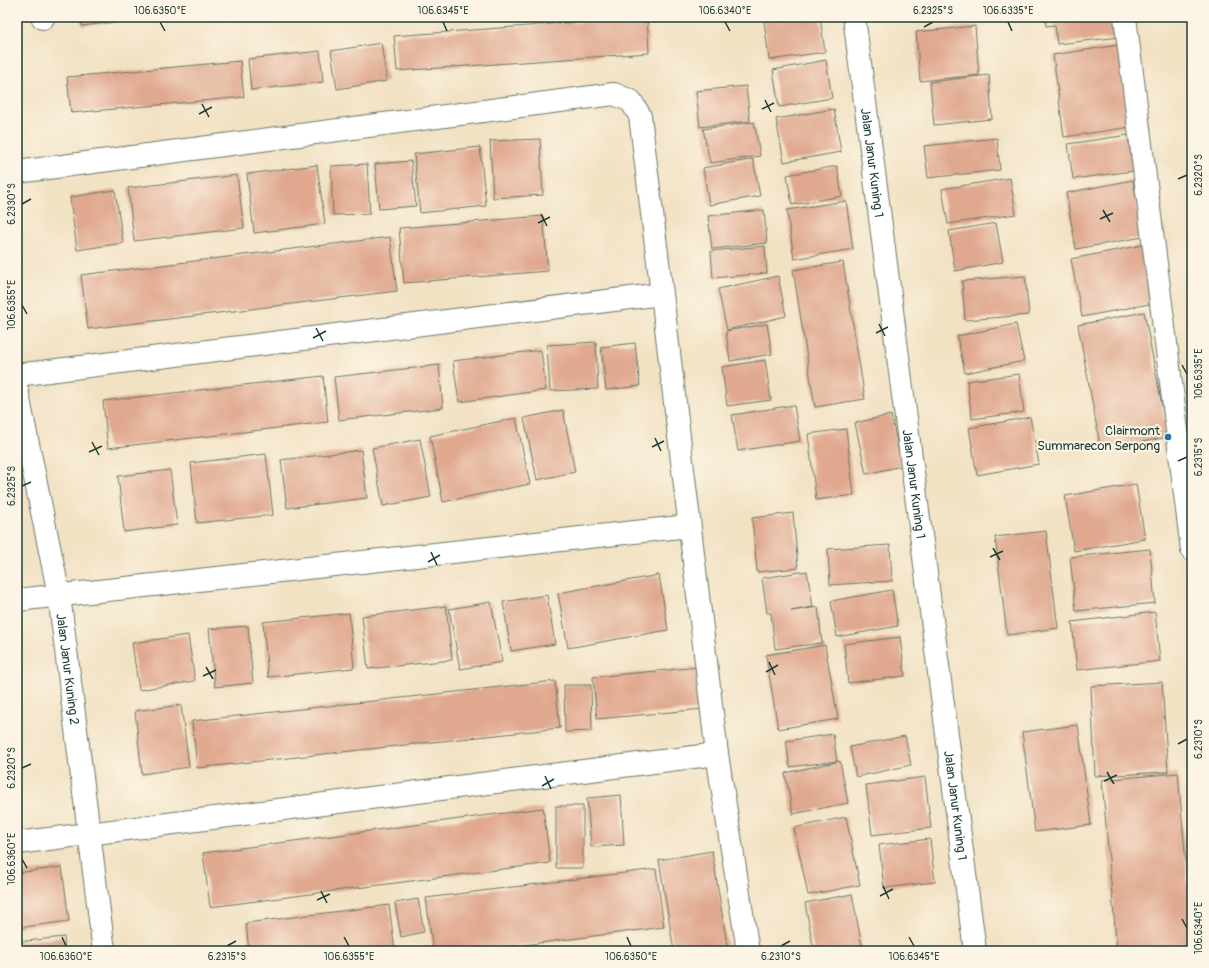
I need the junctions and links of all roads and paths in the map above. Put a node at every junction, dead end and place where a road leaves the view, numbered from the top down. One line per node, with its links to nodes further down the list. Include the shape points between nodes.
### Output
1 (854, 17): 16 (street, Jalan Janur Kuning 1)
2 (1125, 17): 8 (street)
3 (17, 172): 4 (street, via 614,94 631,101 640,116)
4 (662, 294): 5 (street); 7 (street)
5 (17, 375)
6 (17, 390): 9 (street, Jalan Janur Kuning 2)
7 (689, 526): 9 (street); 11 (street)
8 (1192, 550)
9 (59, 596): 10 (street); 12 (street, Jalan Janur Kuning 2)
10 (17, 600)
11 (717, 754): 12 (street); 15 (street)
12 (89, 834): 13 (street); 14 (street, Jalan Janur Kuning 2)
13 (17, 843)
14 (104, 951)
15 (748, 951)
16 (975, 951)

